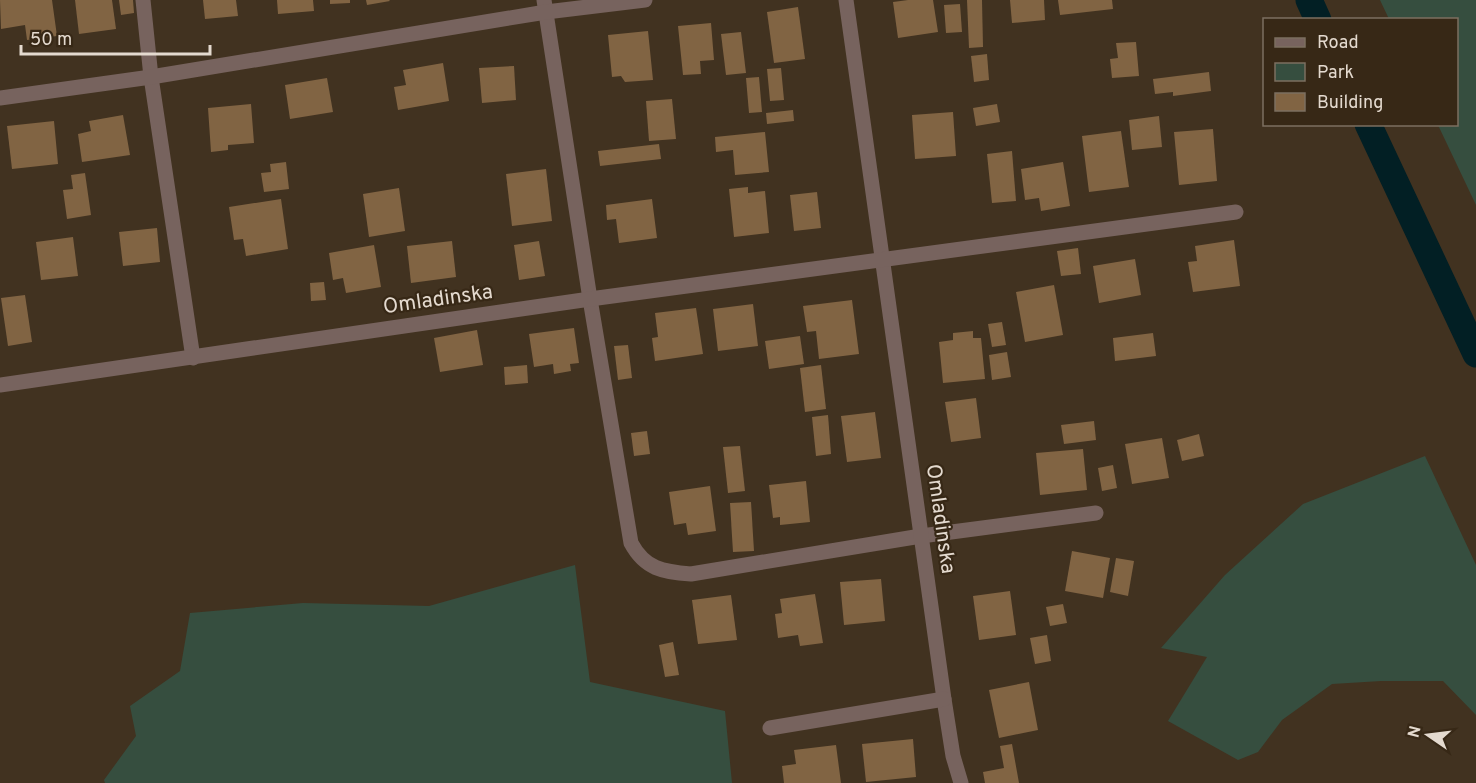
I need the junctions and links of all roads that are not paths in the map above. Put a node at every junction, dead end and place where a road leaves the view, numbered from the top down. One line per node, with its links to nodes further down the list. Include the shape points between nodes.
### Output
1 (143, 0): 5 (street)
2 (645, 0): 4 (street)
3 (846, 0): 8 (street, Omladinska)
4 (545, 6): 5 (street); 9 (street)
5 (151, 77): 6 (street); 10 (street)
6 (0, 98)
7 (1236, 212): 8 (street, Omladinska)
8 (883, 259): 9 (street, Omladinska); 13 (street, Omladinska)
9 (590, 299): 10 (street, Omladinska); 13 (street, via 631,543 647,563 669,573 691,574)
10 (193, 358): 11 (street, Omladinska)
11 (0, 385)
12 (1096, 513): 13 (street)
13 (921, 536): 14 (street, Omladinska)
14 (944, 699): 15 (street); 16 (street, Omladinska)
15 (770, 728)
16 (961, 783)

